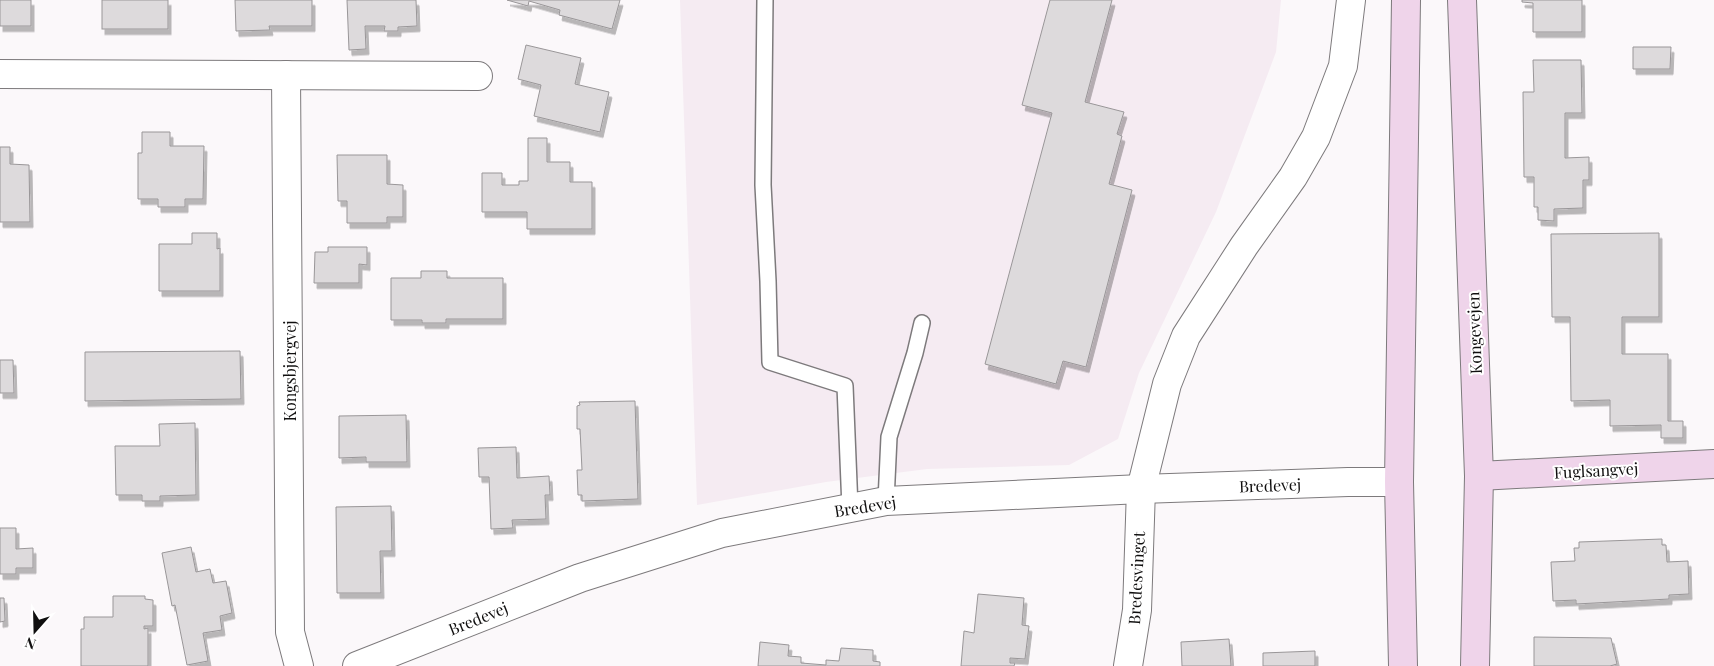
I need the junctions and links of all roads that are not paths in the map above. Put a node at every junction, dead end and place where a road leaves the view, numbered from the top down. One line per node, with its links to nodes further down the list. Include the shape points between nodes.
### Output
1 (765, 0): 14 (lane, via 763,185 770,362 845,386)
2 (1351, 0): 12 (street, via 1343,66 1316,136 1293,177 1186,336 1167,384)
3 (1406, 0): 11 (main road)
4 (1462, 0): 10 (main road, Kongevejen)
5 (0, 74): 6 (street)
6 (286, 75): 7 (street); 15 (street, Kongsbjergvej, via 290,632)
7 (478, 76)
8 (922, 323): 13 (lane, via 889,437)
9 (1714, 464): 10 (main road, Fuglsangvej)
10 (1479, 476): 19 (main road, Kongevejen)
11 (1399, 482): 12 (street, Bredevej); 18 (main road)
12 (1141, 489): 13 (street, Bredevej); 17 (street, Bredesvinget, via 1137,610)
13 (886, 501): 14 (street, Bredevej)
14 (850, 508): 16 (street, Bredevej, via 722,533 589,575)
15 (299, 666)
16 (357, 666)
17 (1128, 666)
18 (1403, 666)
19 (1475, 666)

